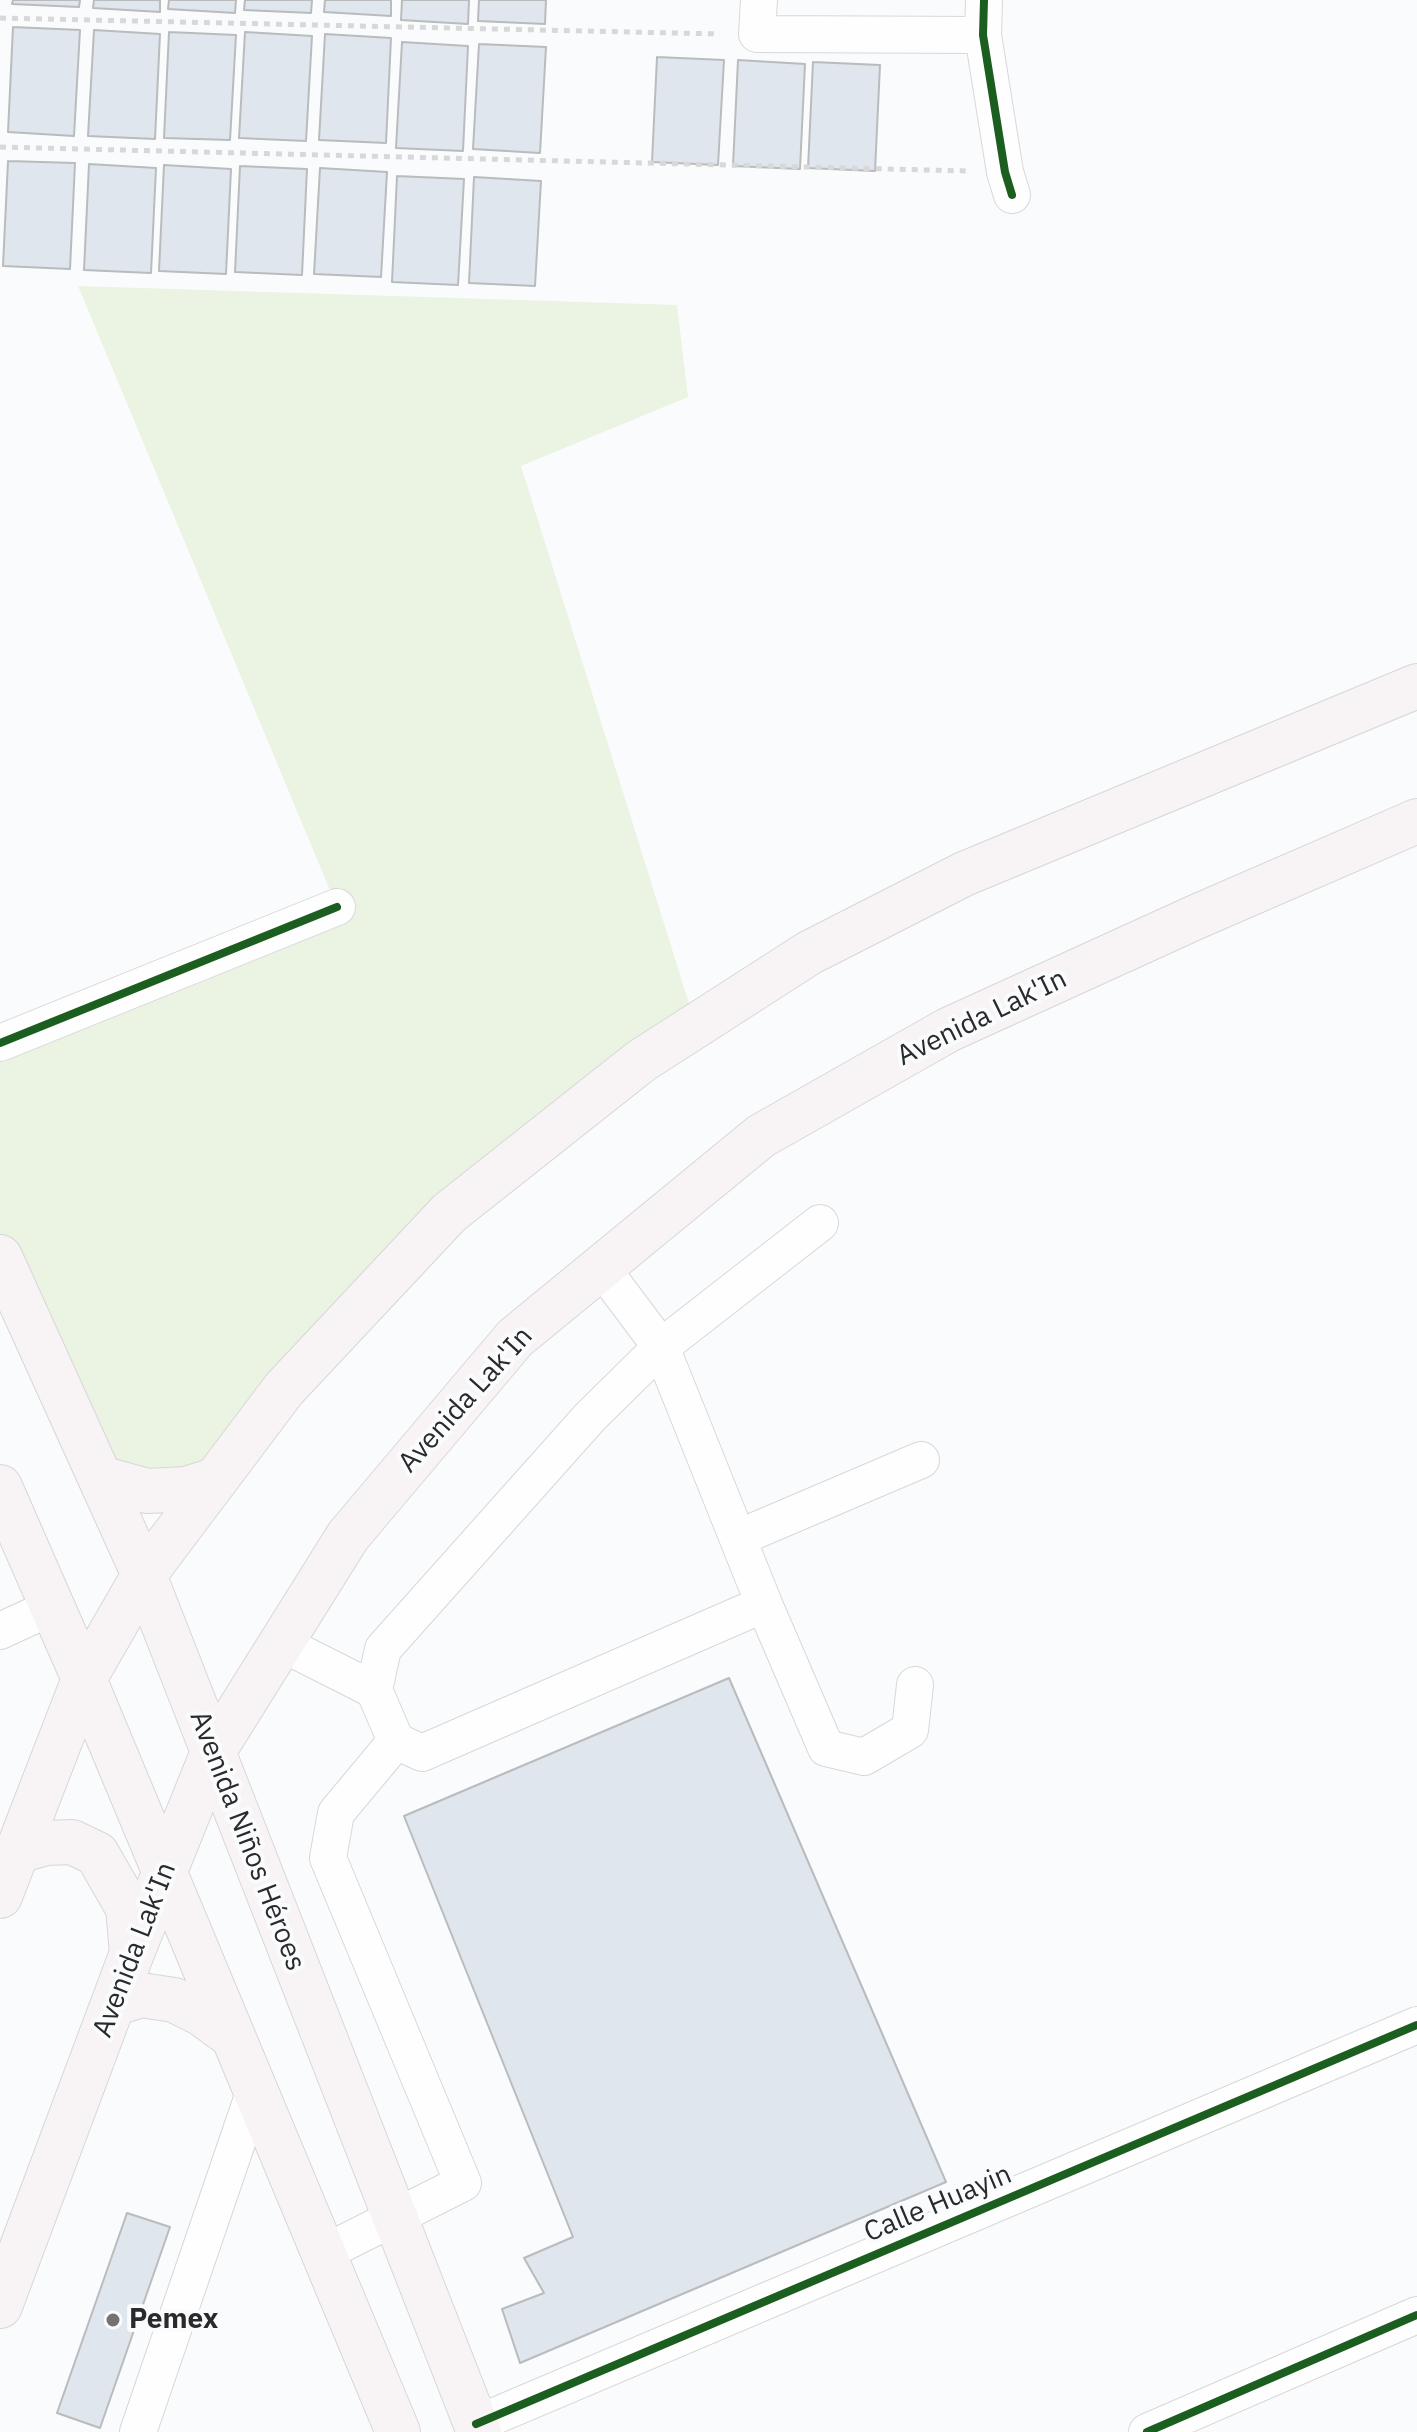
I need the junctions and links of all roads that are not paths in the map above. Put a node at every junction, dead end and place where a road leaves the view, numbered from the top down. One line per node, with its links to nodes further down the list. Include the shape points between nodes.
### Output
1 (758, 17): 2 (street)
2 (983, 18): 3 (street)
3 (1009, 184)
4 (1417, 686): 14 (main road, via 964,874 809,953 641,1061 449,1213 284,1389)
5 (1417, 821): 10 (main road, Avenida Lak'In, via 948,1030 761,1136)
6 (337, 907): 7 (street)
7 (0, 1043)
8 (820, 1223): 11 (street)
9 (0, 1257): 13 (main road, Avenida Niños Héroes)
10 (601, 1267): 11 (street); 21 (main road, Avenida Lak'In, via 515,1338 348,1536)
11 (661, 1347): 16 (street); 24 (street, via 590,1417 383,1649)
12 (921, 1460): 16 (street)
13 (100, 1478): 14 (main road, via 147,1491 186,1489); 17 (main road, Avenida Niños Héroes)
14 (215, 1480): 17 (main road)
15 (5, 1511): 19 (main road)
16 (738, 1538): 18 (street)
17 (144, 1575): 22 (main road); 26 (main road, Avenida Niños Héroes)
18 (764, 1604): 23 (street, via 826,1748 864,1757 910,1730); 25 (street, via 422,1753)
19 (52, 1607): 20 (street); 22 (main road)
20 (0, 1631)
21 (281, 1643): 24 (street); 26 (main road, Avenida Lak'In)
22 (84, 1679): 27 (main road); 28 (main road)
23 (915, 1685)
24 (374, 1690): 25 (street)
25 (396, 1741): 35 (street, via 336,1813 328,1858 463,2183)
26 (213, 1752): 28 (main road, Avenida Lak'In); 35 (main road, Avenida Niños Héroes)
27 (17, 1851): 29 (main road); 30 (main road, via 72,1842 97,1854 128,1908)
28 (164, 1874): 30 (main road, Avenida Lak'In); 33 (main road)
29 (0, 1896)
30 (132, 1953): 31 (main road, Avenida Lak'In)
31 (113, 2004): 33 (main road, via 141,1995 174,2000); 37 (main road, Avenida Lak'In)
32 (1417, 2025): 39 (street, Calle Huayin)
33 (232, 2036): 34 (main road)
34 (255, 2090): 36 (main road); 40 (street)
35 (396, 2219): 36 (street); 39 (main road, Avenida Niños Héroes)
36 (324, 2253): 41 (main road)
37 (0, 2306)
38 (1417, 2315): 42 (street)
39 (478, 2428)
40 (138, 2432)
41 (398, 2432)
42 (1147, 2432)

